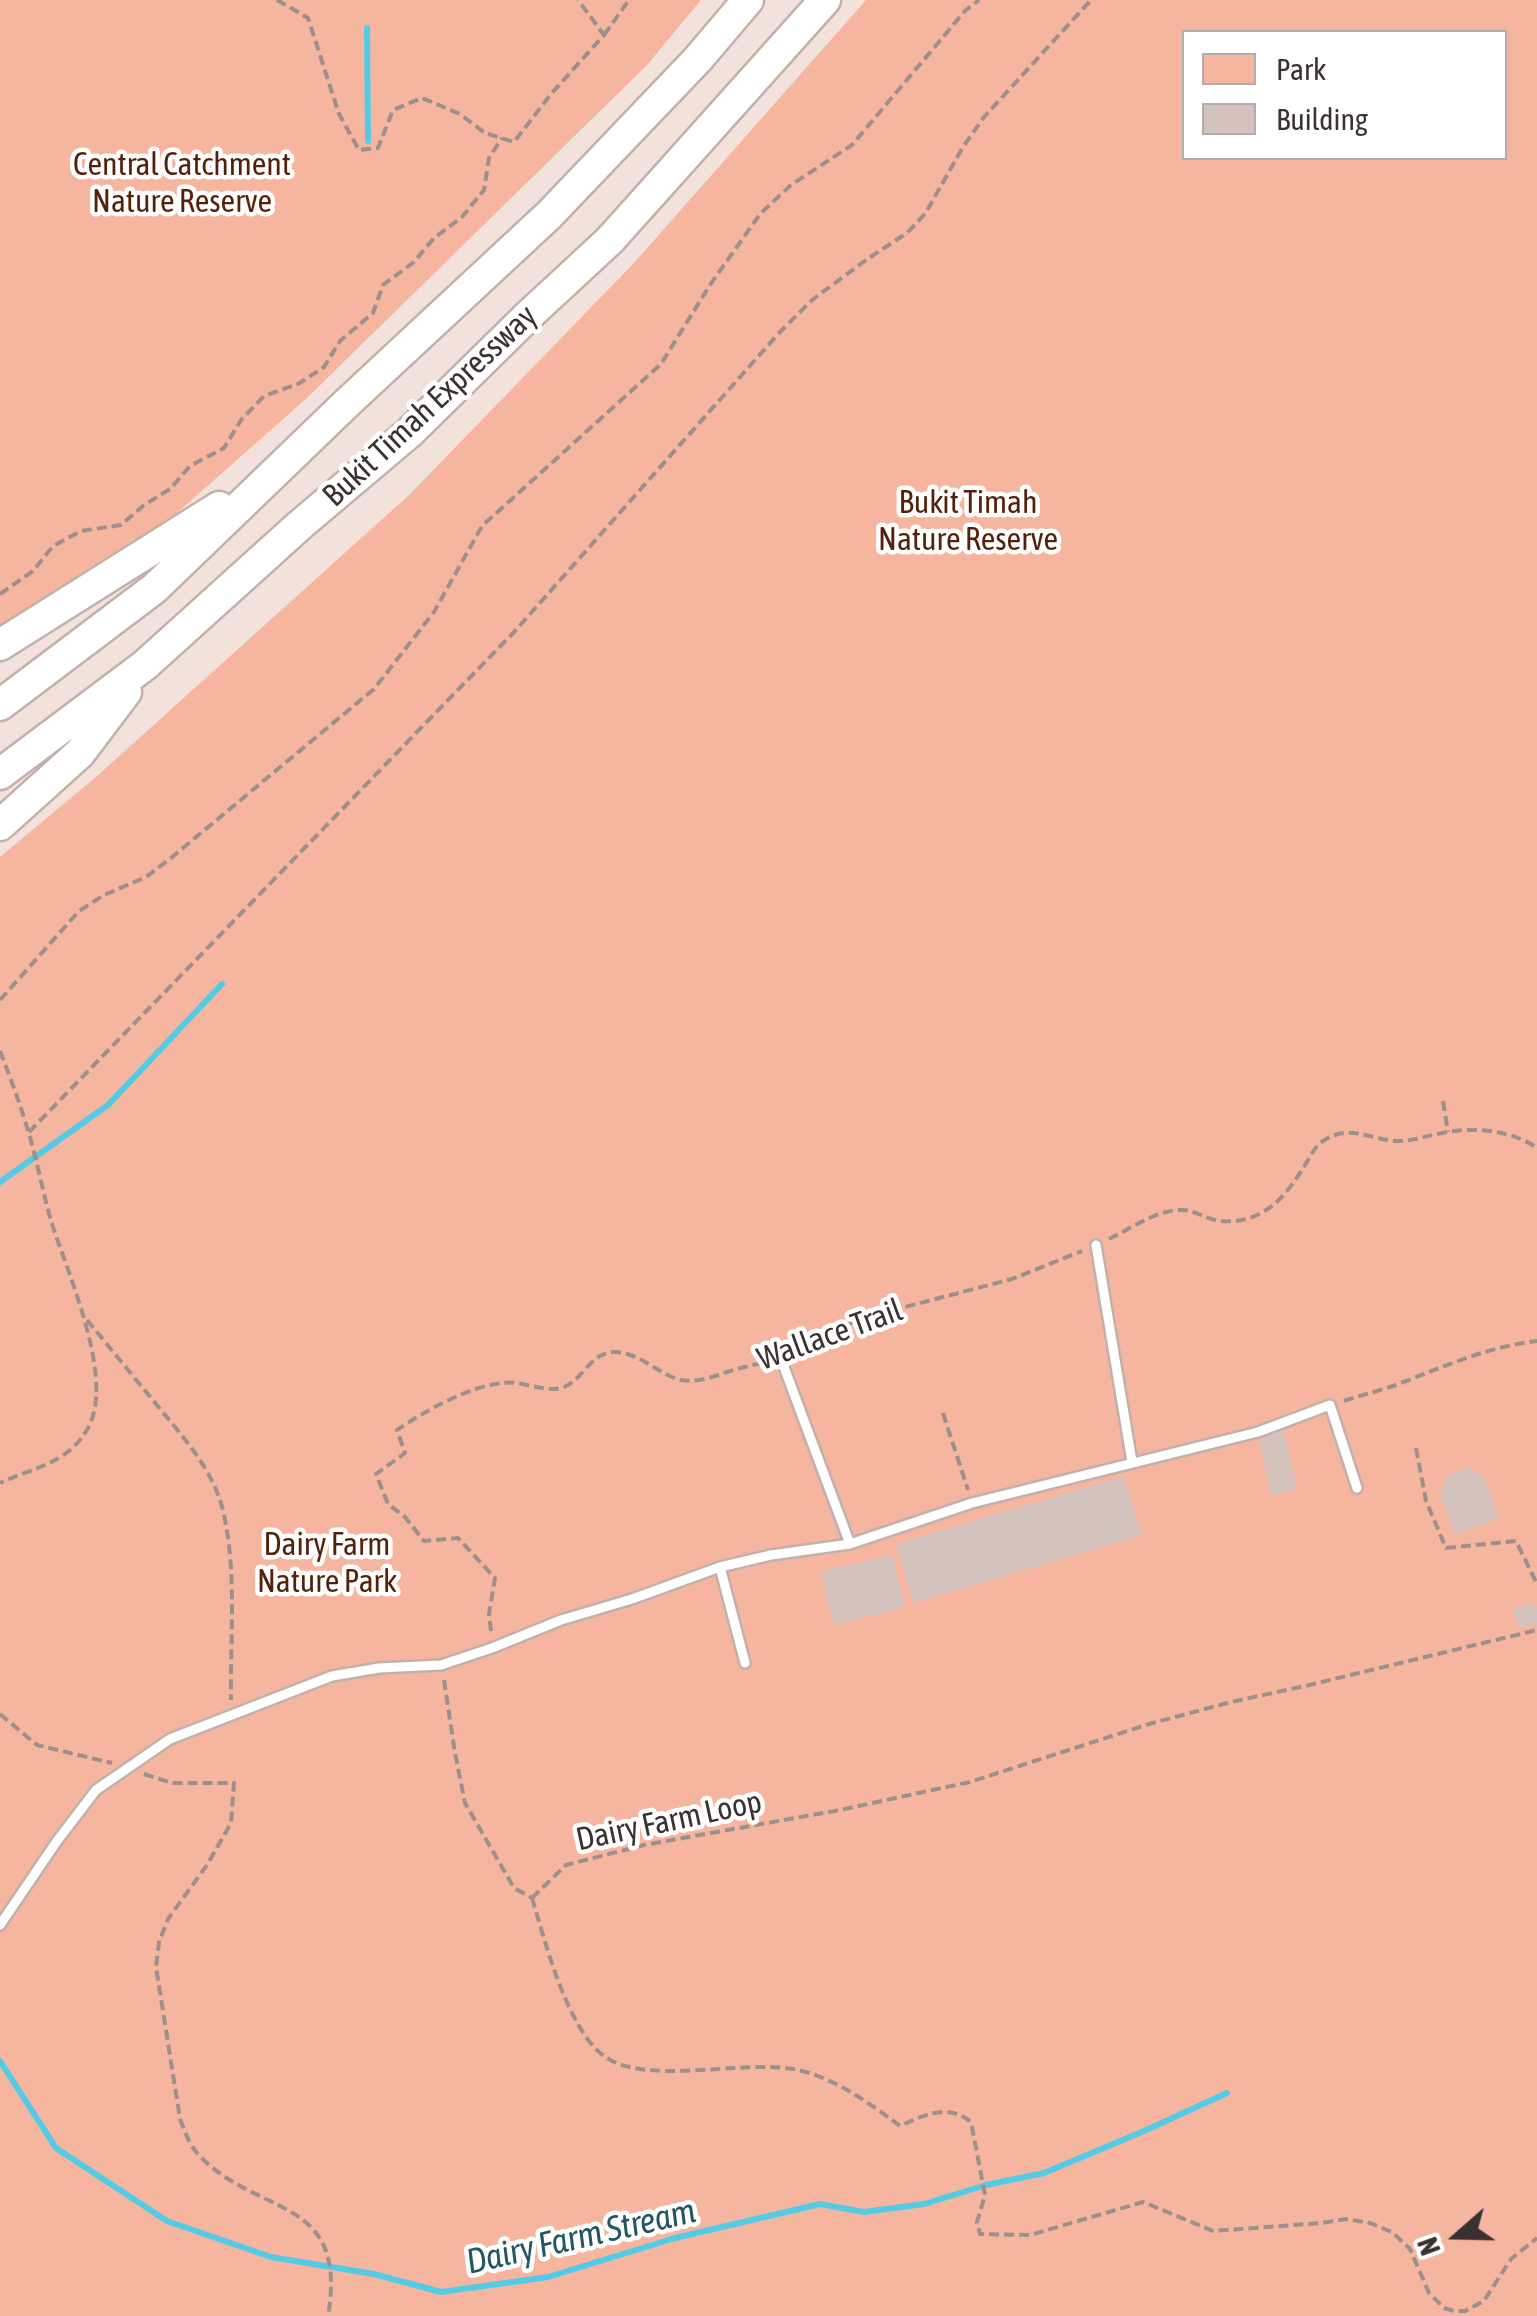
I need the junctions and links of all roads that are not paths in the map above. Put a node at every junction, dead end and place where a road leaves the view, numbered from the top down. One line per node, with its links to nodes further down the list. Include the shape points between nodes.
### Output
1 (748, 0): 3 (highway, Bukit Timah Expressway, via 549,215)
2 (825, 0): 5 (highway, Bukit Timah Expressway, via 610,240 410,432)
3 (268, 476): 4 (highway); 6 (highway, Bukit Timah Expressway, via 155,588)
4 (0, 646)
5 (145, 665): 7 (highway, Bukit Timah Expressway); 8 (highway, via 80,753)
6 (0, 705)
7 (0, 774)
8 (0, 825)
9 (1096, 1245): 11 (lane)
10 (781, 1359): 13 (lane)
11 (1132, 1462): 12 (lane, via 1258,1432 1330,1405); 13 (lane, via 972,1502)
12 (1357, 1488)
13 (850, 1544): 14 (lane)
14 (720, 1568): 15 (lane); 16 (lane, via 441,1665 332,1676 170,1738 96,1790)
15 (745, 1663)
16 (0, 1925)

